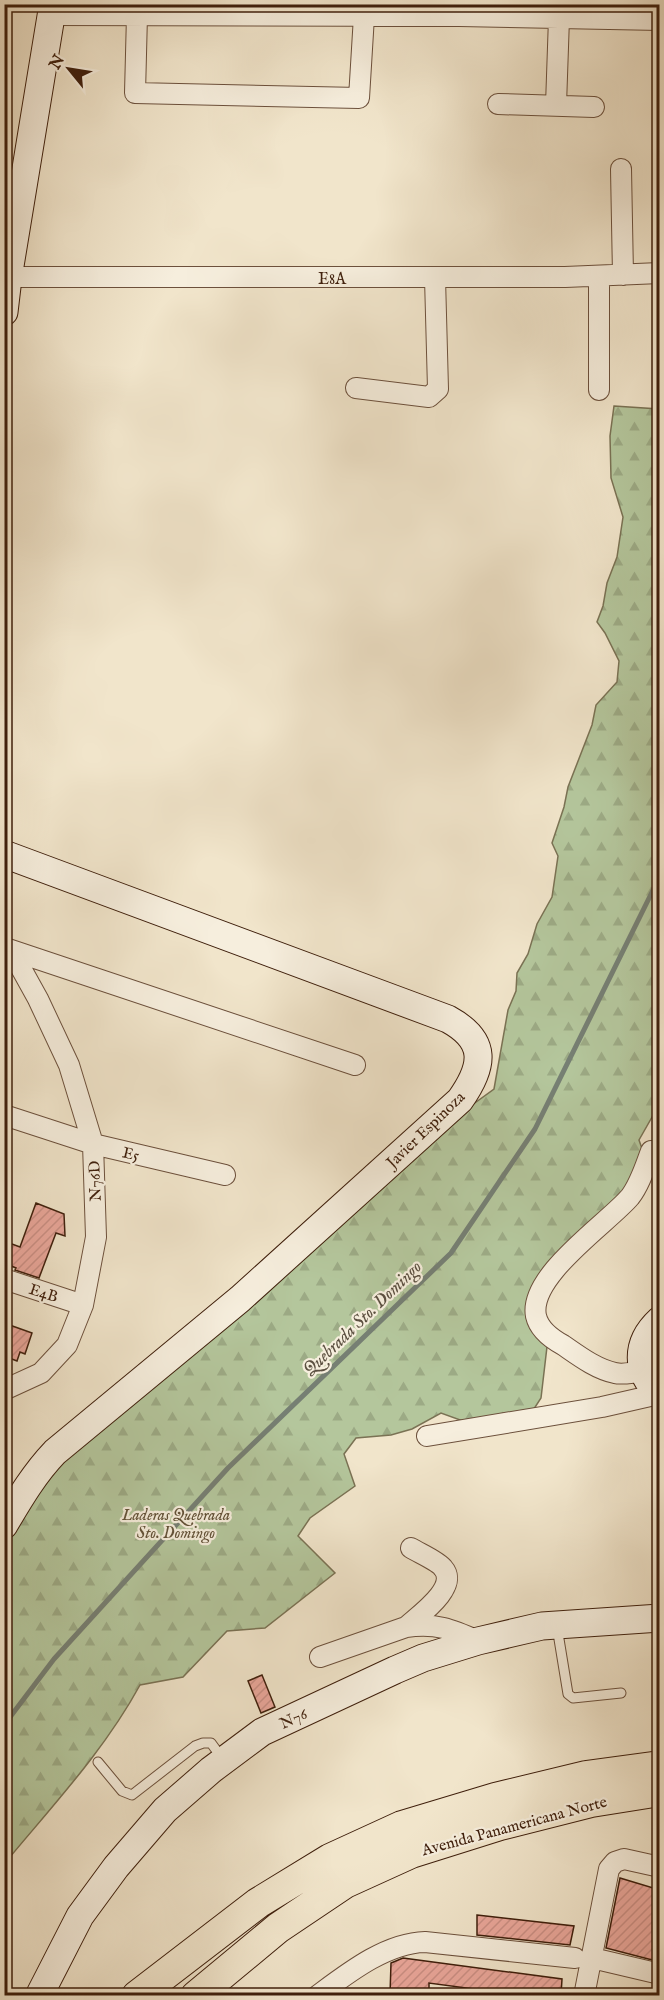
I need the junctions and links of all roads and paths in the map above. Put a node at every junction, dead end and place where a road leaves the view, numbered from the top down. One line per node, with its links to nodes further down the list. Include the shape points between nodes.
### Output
1 (52, 10): 3 (street); 14 (street)
2 (459, 10): 4 (street); 5 (street)
3 (147, 12): 4 (street); 4 (street, via 135,93 359,98)
4 (364, 16)
5 (559, 18): 6 (street); 8 (street)
6 (660, 20)
7 (498, 104): 8 (street)
8 (556, 105): 9 (street)
9 (594, 107)
10 (621, 169): 12 (street)
11 (660, 273): 12 (street, E8A)
12 (623, 275): 13 (street, E8A)
13 (599, 276): 15 (street, E8A); 18 (street)
14 (6, 278): 15 (street, E8A); 16 (street)
15 (435, 278): 17 (street, via 438,389 429,397)
16 (4, 312)
17 (356, 388)
18 (599, 390)
19 (4, 854): 33 (street, Javier Espinoza, via 448,1019 472,1037 478,1051 472,1083 460,1100 240,1299 55,1452 26,1487)
20 (8, 950): 21 (street); 23 (street, N76D, via 38,999 69,1065)
21 (355, 1065)
22 (4, 1115): 23 (street, E5)
23 (93, 1144): 25 (street, E5); 27 (street, N76D, via 96,1237)
24 (651, 1151): 29 (street, via 629,1197 553,1271 537,1303 536,1315 552,1339 590,1363 617,1373)
25 (225, 1175)
26 (4, 1279): 27 (street, E4B)
27 (83, 1305): 30 (street, N76D, via 67,1345 40,1373)
28 (660, 1320): 29 (street, via 644,1340)
29 (642, 1372): 31 (street)
30 (4, 1390)
31 (659, 1394): 32 (street)
32 (426, 1436)
33 (4, 1525)
34 (411, 1548): 37 (street, via 444,1568 446,1584 438,1598)
35 (660, 1618): 36 (street, N76)
36 (557, 1625): 38 (street, N76); 40 (lane, via 568,1694 573,1698)
37 (406, 1627): 38 (street, via 444,1626); 39 (street)
38 (478, 1641): 41 (street, N76, via 385,1674 262,1732)
39 (320, 1657)
40 (621, 1693)
41 (224, 1760): 42 (lane, via 211,1743 195,1746 132,1795 122,1791); 48 (street, N76, via 165,1810 116,1867 80,1916)
42 (98, 1762)
43 (660, 1766): 49 (main road, Avenida Panamericana Norte, via 586,1776 402,1826 330,1859 258,1903)
44 (660, 1791): 50 (main road, Avenida Panamericana Norte, via 591,1802 411,1853 345,1883 278,1928)
45 (660, 1867): 46 (street, via 624,1859 609,1869)
46 (584, 1958): 47 (street); 51 (street, via 410,1942 375,1957); 52 (street)
47 (660, 1974)
48 (39, 1995)
49 (137, 1995)
50 (196, 1995)
51 (317, 1995)
52 (584, 1995)

